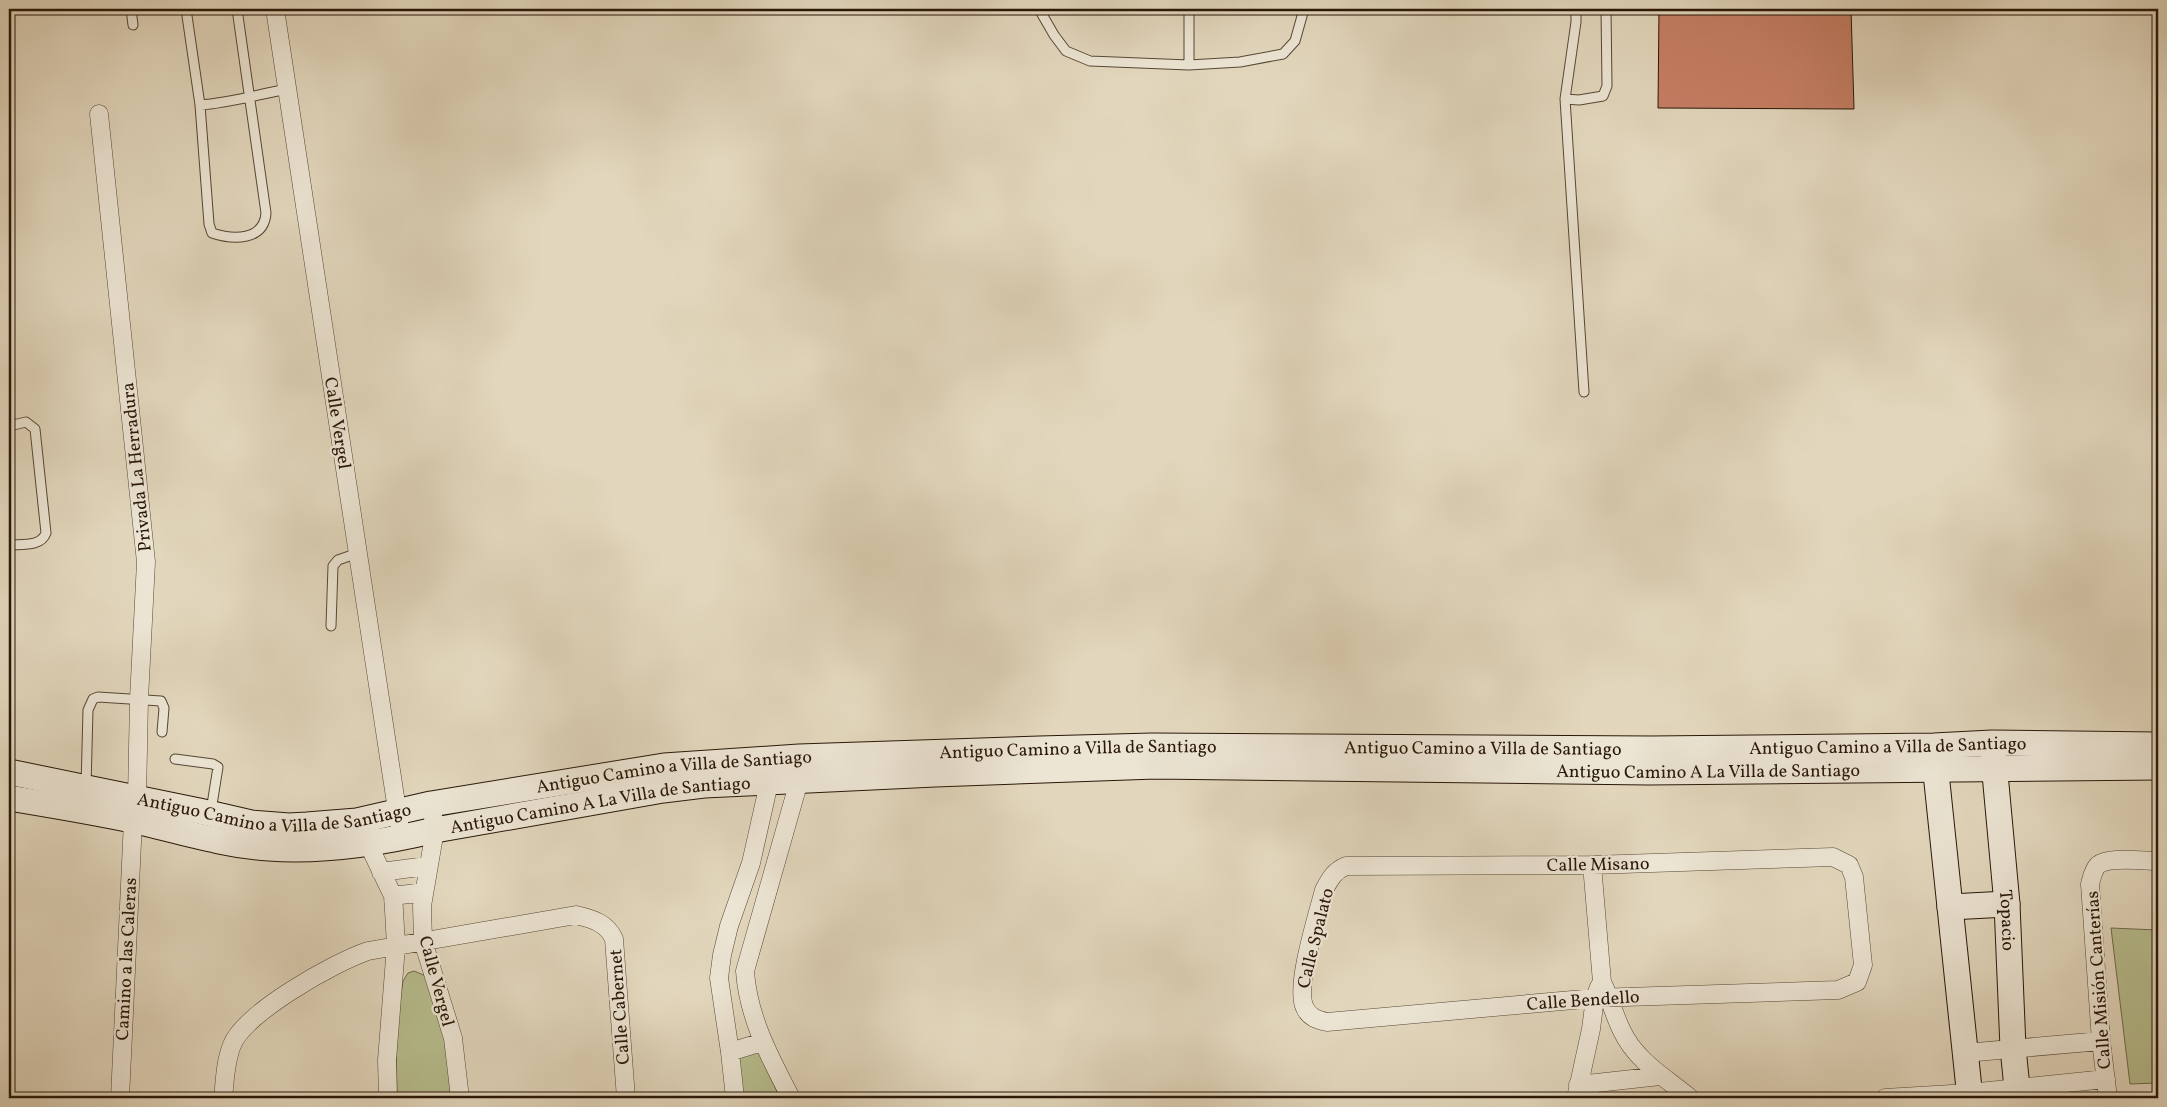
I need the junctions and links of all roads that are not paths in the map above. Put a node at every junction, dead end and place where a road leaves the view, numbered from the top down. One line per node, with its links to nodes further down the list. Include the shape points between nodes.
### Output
1 (131, 9): 10 (lane)
2 (186, 9): 15 (lane)
3 (238, 9): 13 (lane)
4 (275, 9): 12 (street, Calle Vergel)
5 (1039, 9): 11 (lane, via 1066,51 1090,61)
6 (1189, 9): 11 (lane)
7 (1304, 9): 11 (lane, via 1295,41 1283,54 1240,62)
8 (1576, 9): 14 (lane)
9 (1606, 9): 14 (lane, via 1607,86 1603,96)
10 (133, 25)
11 (1189, 65)
12 (288, 89): 13 (lane); 20 (street, Calle Vergel)
13 (251, 96): 15 (lane); 15 (lane, via 266,213 265,223 253,235 212,233)
14 (1565, 99): 17 (lane)
15 (200, 105)
16 (99, 114): 22 (street, Privada La Herradura, via 146,562)
17 (1584, 392)
18 (9, 426): 19 (lane, via 26,422 35,428 46,533 40,543)
19 (9, 544)
20 (358, 553): 21 (lane, via 338,560 333,566); 37 (street, Calle Vergel)
21 (331, 626)
22 (139, 699): 23 (lane, via 162,701); 33 (lane, via 98,697 91,701); 36 (street, Privada La Herradura)
23 (162, 732)
24 (1992, 743): 25 (street, Antiguo Camino a Villa de Santiago); 26 (street, Antiguo Camino a Villa de Santiago); 29 (street, Topacio)
25 (2158, 745)
26 (1934, 758): 29 (street, Antiguo Camino A La Villa de Santiago); 30 (street, Antiguo Camino A La Villa de Santiago, via 1649,772 1155,766); 51 (street)
27 (175, 759): 38 (lane, via 218,767)
28 (2158, 767): 29 (street, Antiguo Camino A La Villa de Santiago)
29 (1994, 768): 50 (street, Topacio)
30 (799, 769): 31 (street, Antiguo Camino A La Villa de Santiago); 58 (street, via 745,971)
31 (769, 771): 35 (street, Antiguo Camino a Villa de Santiago, via 702,762); 40 (street, Antiguo Camino A La Villa de Santiago); 60 (street, via 751,863 722,955 719,978)
32 (9, 772): 33 (street, Antiguo Camino a Villa de Santiago)
33 (86, 788): 36 (street, Antiguo Camino a Villa de Santiago)
34 (9, 798): 36 (street, Antiguo Camino A La Villa de Santiago)
35 (431, 804): 37 (street, Antiguo Camino a Villa de Santiago); 40 (street, Calle Vergel)
36 (135, 809): 38 (street, Antiguo Camino a Villa de Santiago); 42 (street, Antiguo Camino A La Villa de Santiago, via 269,848 323,848); 67 (street, Camino a las Caleras)
37 (397, 811): 39 (street, Antiguo Camino a Villa de Santiago); 41 (street, Calle Vergel)
38 (210, 814): 39 (street, Antiguo Camino a Villa de Santiago, via 251,823 289,826)
39 (357, 821): 42 (street, Calle Vergel)
40 (435, 830): 41 (street, Antiguo Camino A La Villa de Santiago); 45 (street, Calle Vergel)
41 (402, 838): 42 (street, Antiguo Camino A La Villa de Santiago)
42 (368, 843): 47 (street, Calle Vergel)
43 (2158, 861): 57 (street, Calle Misión Canterías, via 2110,860 2099,864 2093,872 2090,884)
44 (1592, 865): 46 (street, Calle Misano); 54 (street, Calle Misano, via 1833,857 1849,865 1854,877 1863,965); 55 (street)
45 (428, 866): 47 (street); 48 (street, Calle Vergel)
46 (1346, 866): 56 (street, Calle Spalato, via 1338,869 1324,890 1301,986 1304,1008)
47 (381, 872): 49 (street, Calle Vergel)
48 (424, 892): 49 (street); 52 (street, Calle Vergel)
49 (392, 896): 53 (street, Calle Vergel)
50 (2007, 904): 51 (street); 59 (street, Topacio)
51 (1950, 907): 61 (street)
52 (423, 941): 53 (street); 70 (street, Calle Vergel, via 453,1038); 71 (street, Calle Cabernet, via 576,915 592,919 610,931 614,939)
53 (396, 946): 68 (street, via 368,951 328,968 251,1019 232,1045); 69 (street, Calle Vergel, via 387,1060)
54 (1857, 982): 55 (street, Calle Bendello, via 1838,990)
55 (1602, 992): 56 (street, Calle Bendello, via 1327,1022); 62 (street, via 1634,1050); 64 (street)
56 (1310, 1016)
57 (2101, 1041): 59 (street); 63 (street, Calle Misión Canterías)
58 (762, 1042): 60 (street); 73 (street)
59 (2013, 1048): 61 (street); 65 (street, Topacio)
60 (730, 1052): 72 (street)
61 (1965, 1053): 66 (street)
62 (1660, 1076): 64 (street); 74 (street)
63 (2106, 1079): 65 (street); 76 (street, Calle Misión Canterías)
64 (1577, 1092)
65 (2018, 1094): 66 (street)
66 (1970, 1096): 75 (street)
67 (120, 1098)
68 (223, 1098)
69 (388, 1098)
70 (460, 1098)
71 (626, 1098)
72 (735, 1098)
73 (791, 1098)
74 (1690, 1098)
75 (1884, 1098)
76 (2108, 1098)

